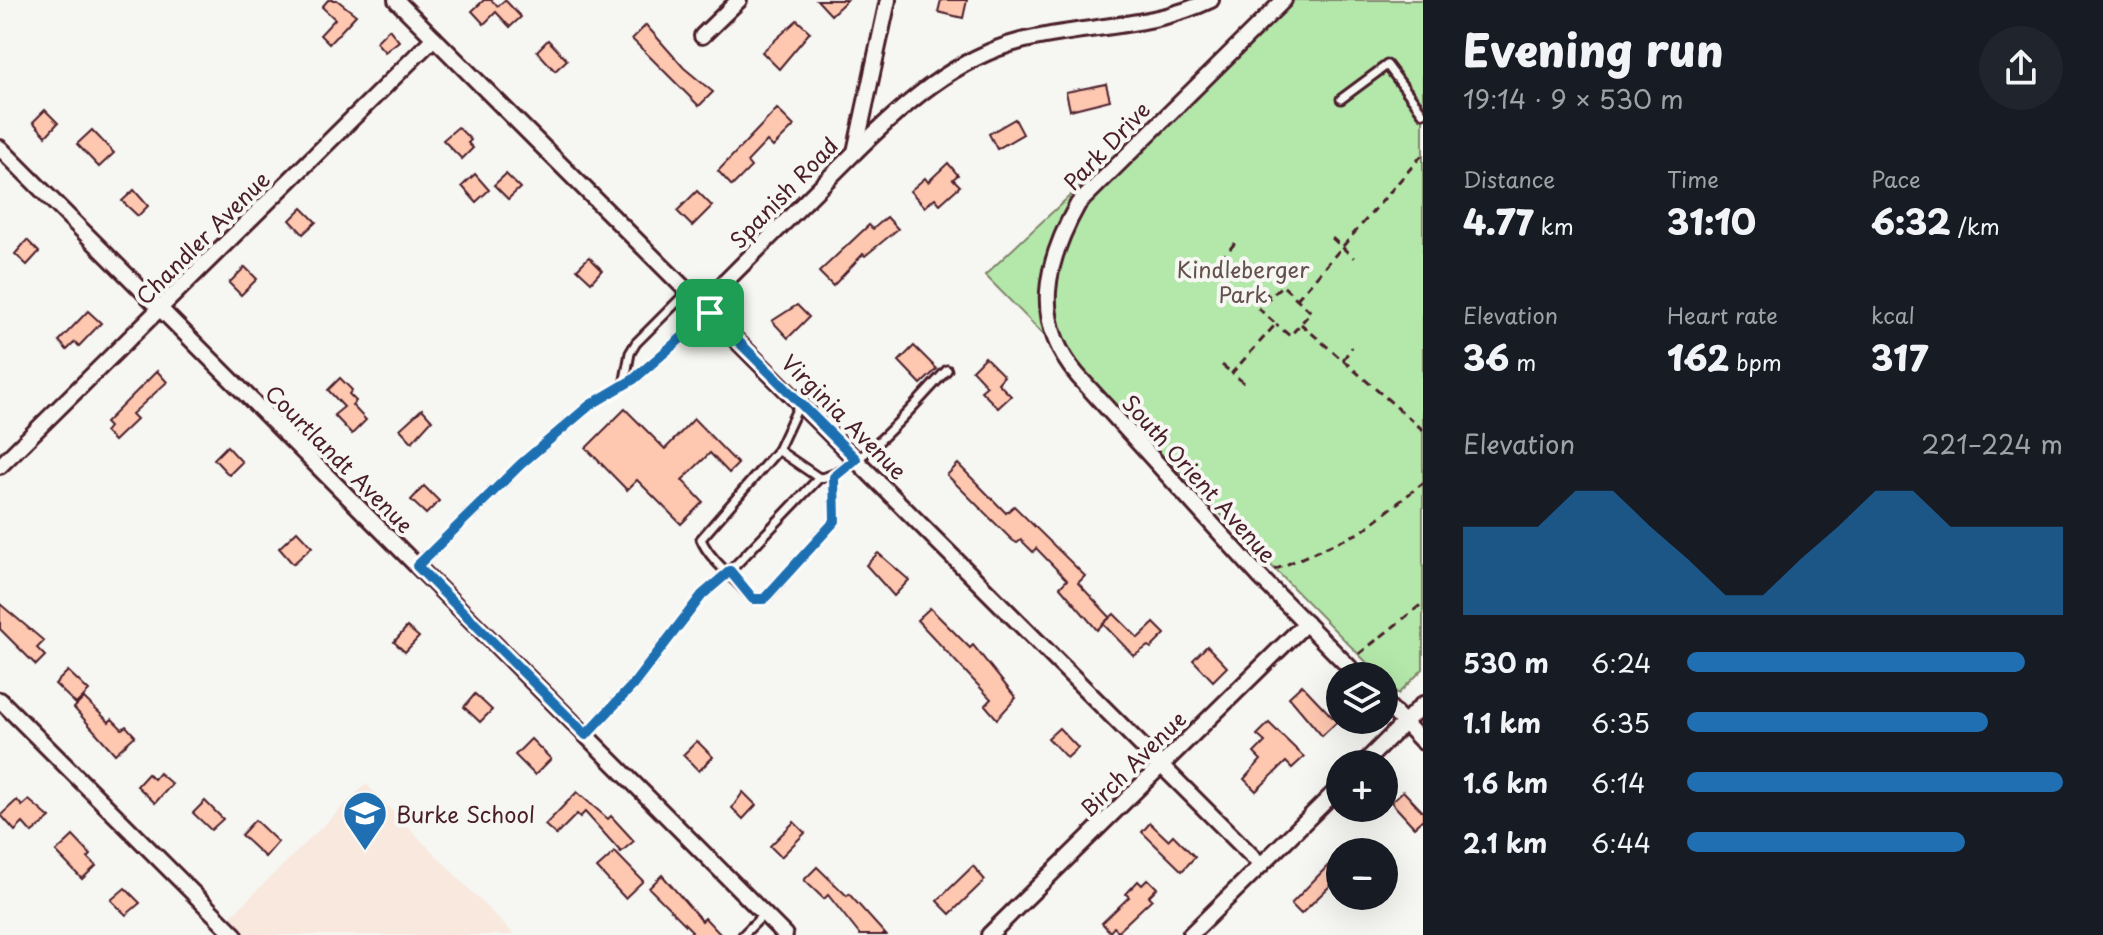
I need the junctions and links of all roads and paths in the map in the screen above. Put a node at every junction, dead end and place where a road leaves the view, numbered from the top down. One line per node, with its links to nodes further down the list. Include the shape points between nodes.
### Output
1 (396, 0): 7 (street, Virginia Avenue)
2 (739, 0): 6 (street)
3 (888, 0): 11 (street, Spanish Road)
4 (1211, 0): 11 (street, via 1154,21 1020,41 994,52 903,104)
5 (1284, 0): 27 (street, Park Drive, via 1078,204 1058,245 1048,311 1049,332)
6 (702, 36)
7 (434, 38): 19 (street, Virginia Avenue); 22 (street, Chandler Avenue)
8 (1341, 99): 9 (lane, via 1387,65)
9 (1423, 113)
10 (0, 148): 22 (street, Courtlandt Avenue)
11 (855, 152): 23 (street, Spanish Road)
12 (1423, 154): 15 (path)
13 (1332, 238): 15 (path)
14 (1235, 243): 16 (path)
15 (1342, 248): 17 (path); 21 (path)
16 (1224, 256): 18 (path); 20 (path)
17 (1354, 258)
18 (1213, 267)
19 (688, 291): 23 (street, Virginia Avenue); 33 (lane, via 636,343)
20 (1270, 297): 21 (path, via 1282,285); 24 (path, via 1259,309)
21 (1297, 299): 25 (path, via 1311,312)
22 (160, 308): 38 (street, Chandler Avenue); 42 (street, Courtlandt Avenue)
23 (706, 309): 33 (lane); 34 (street, Virginia Avenue)
24 (1276, 324): 25 (path, via 1290,336); 31 (path)
25 (1301, 324): 28 (path)
26 (1352, 347): 28 (path)
27 (1064, 360): 44 (street, South Orient Avenue)
28 (1343, 360): 35 (path)
29 (1222, 365): 31 (path)
30 (947, 370): 37 (lane)
31 (1232, 373): 32 (path)
32 (1244, 383)
33 (624, 385): 42 (lane, via 590,405 532,454)
34 (800, 403): 36 (lane); 37 (street, Virginia Avenue)
35 (1423, 430)
36 (778, 450): 40 (lane); 43 (lane, via 701,539 708,555)
37 (856, 459): 39 (lane); 56 (street, Virginia Avenue)
38 (0, 466)
39 (834, 477): 40 (lane); 43 (lane, via 835,521 764,599 753,599)
40 (819, 478): 43 (lane)
41 (1423, 483): 44 (path, via 1361,532)
42 (417, 566): 53 (street, Courtlandt Avenue)
43 (730, 571): 53 (lane, via 702,595 633,685)
44 (1260, 577): 46 (street, South Orient Avenue)
45 (1423, 603): 48 (path)
46 (1306, 623): 47 (street, South Orient Avenue); 56 (street, Birch Avenue)
47 (1345, 662)
48 (1347, 662)
49 (0, 700): 60 (street)
50 (1423, 704): 52 (street)
51 (1398, 717): 52 (street)
52 (1404, 723): 54 (street); 55 (street)
53 (586, 735): 59 (street, Courtlandt Avenue)
54 (1423, 742)
55 (1377, 750)
56 (1161, 765): 58 (street, Virginia Avenue); 63 (street, Birch Avenue)
57 (1326, 801): 58 (street)
58 (1261, 865): 64 (street)
59 (764, 914): 61 (lane); 62 (street, Courtlandt Avenue)
60 (235, 935)
61 (743, 935)
62 (785, 935)
63 (989, 935)
64 (1190, 935)

